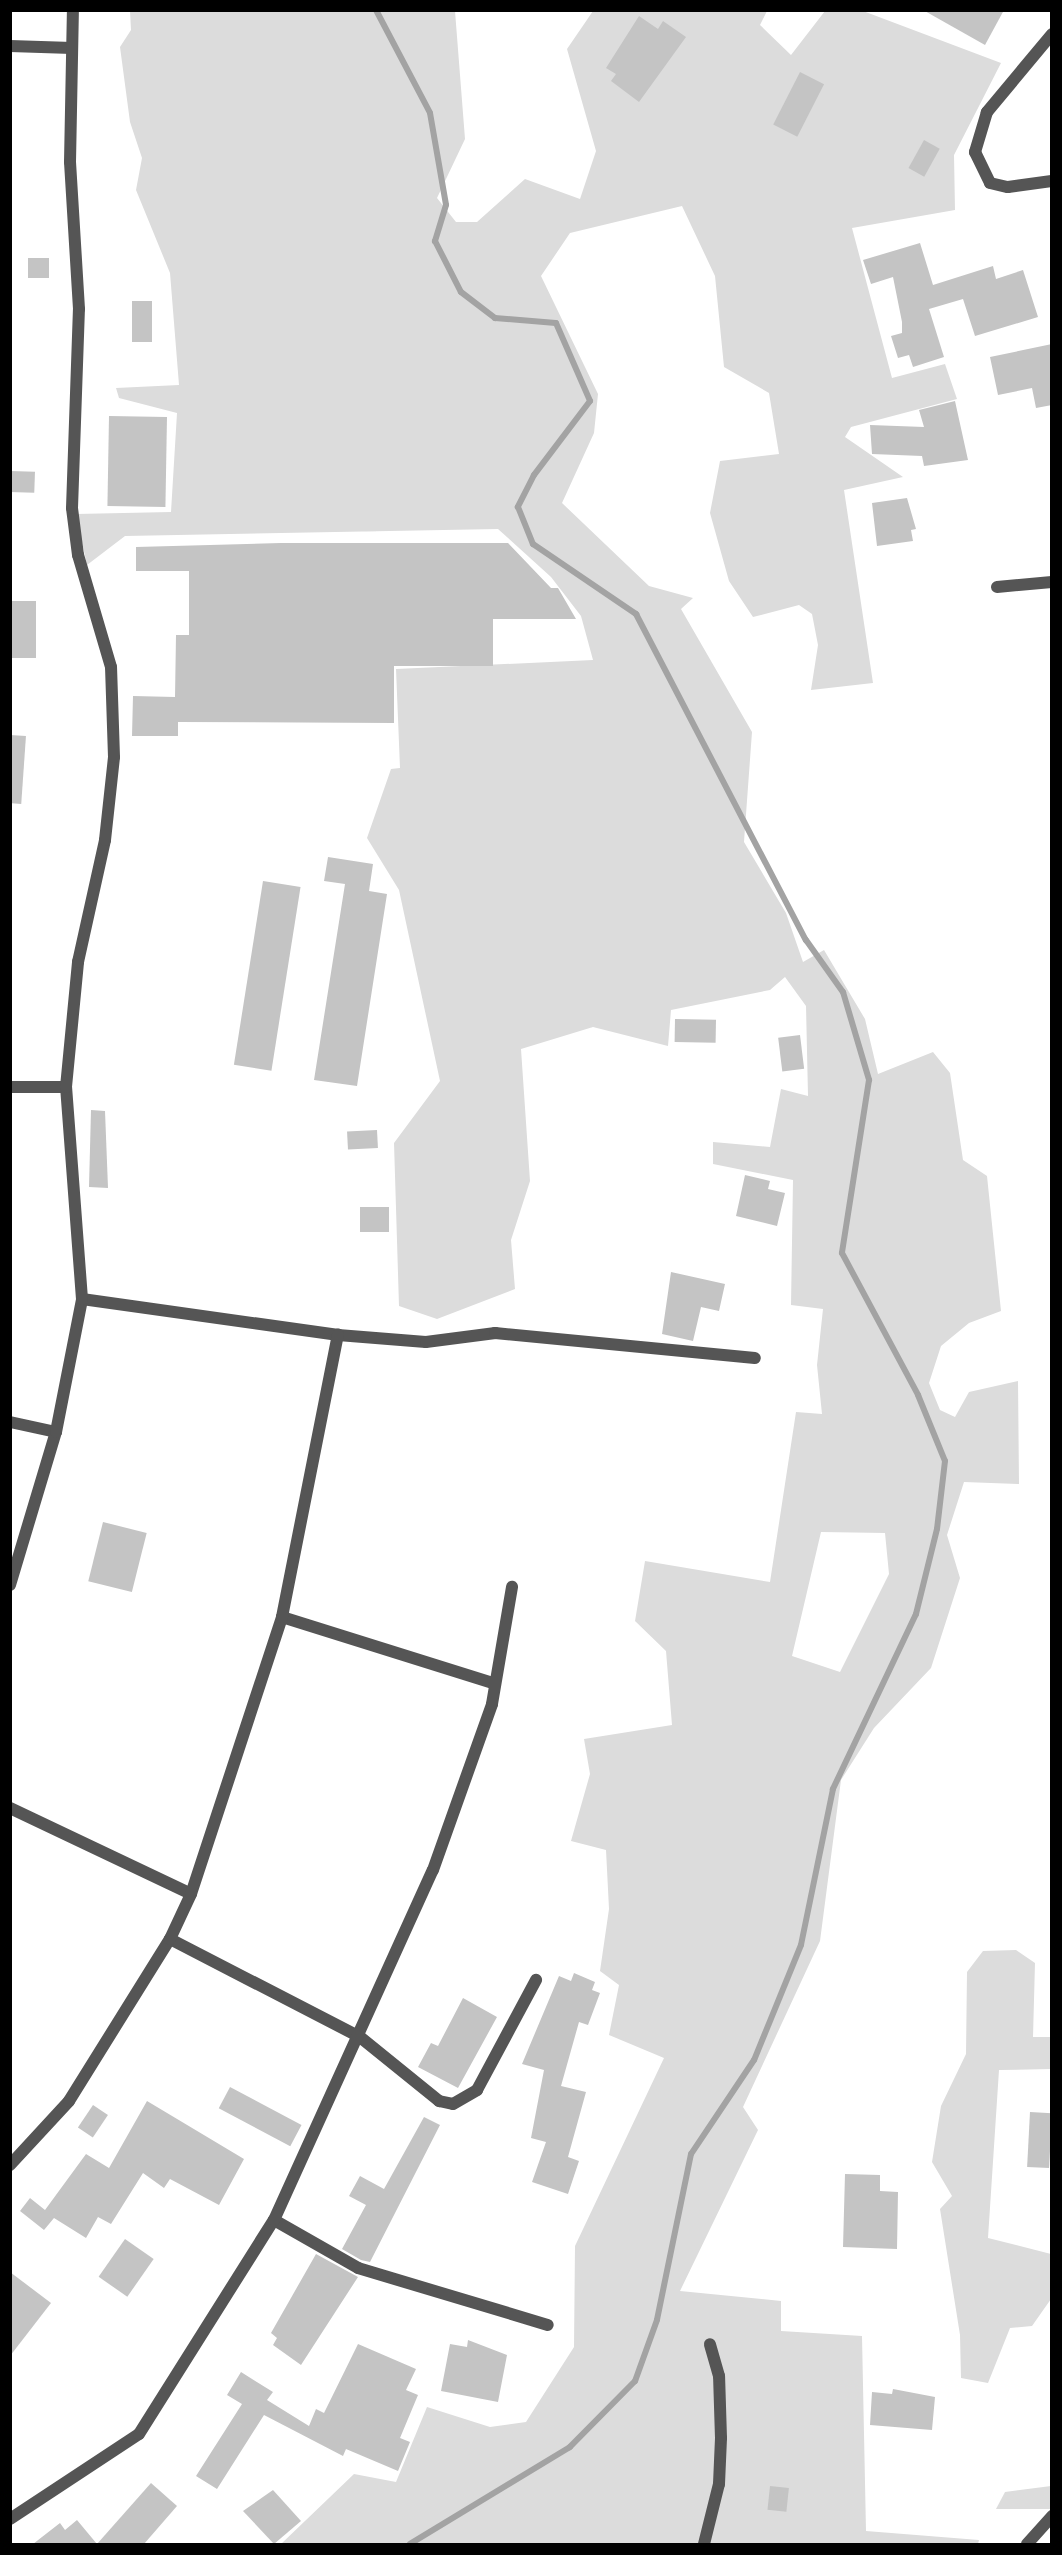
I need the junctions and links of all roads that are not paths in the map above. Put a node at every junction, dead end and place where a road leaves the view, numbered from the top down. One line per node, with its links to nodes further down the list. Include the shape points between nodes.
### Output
1 (73, 10): 4 (street)
2 (1052, 34): 5 (street, via 987,111 975,152 981,175 990,183 1008,187)
3 (10, 46): 4 (street)
4 (72, 48): 9 (street, via 70,162 79,309 72,507 78,555 111,667 115,712 105,840 78,962)
5 (1052, 181)
6 (1052, 582): 7 (street)
7 (997, 587)
8 (10, 1087): 9 (street)
9 (66, 1087): 10 (street)
10 (82, 1299): 11 (street); 14 (street)
11 (338, 1335): 12 (street, via 426,1342 495,1332); 17 (street)
12 (755, 1358)
13 (10, 1422): 14 (street)
14 (57, 1432): 15 (street)
15 (10, 1585)
16 (512, 1587): 18 (street)
17 (282, 1617): 18 (street); 20 (street)
18 (492, 1683): 23 (street, via 492,1704 433,1870)
19 (10, 1808): 20 (street)
20 (191, 1894): 21 (street)
21 (170, 1939): 23 (street); 24 (street, via 69,2101)
22 (536, 1980): 23 (street, via 477,2090 459,2102 439,2101)
23 (360, 2037): 25 (street)
24 (10, 2165)
25 (273, 2220): 26 (street, via 358,2268); 29 (street, via 139,2434)
26 (548, 2325)
27 (710, 2344): 30 (street, via 719,2376 720,2473)
28 (1052, 2516): 31 (street)
29 (10, 2519)
30 (704, 2544)
31 (1027, 2544)

